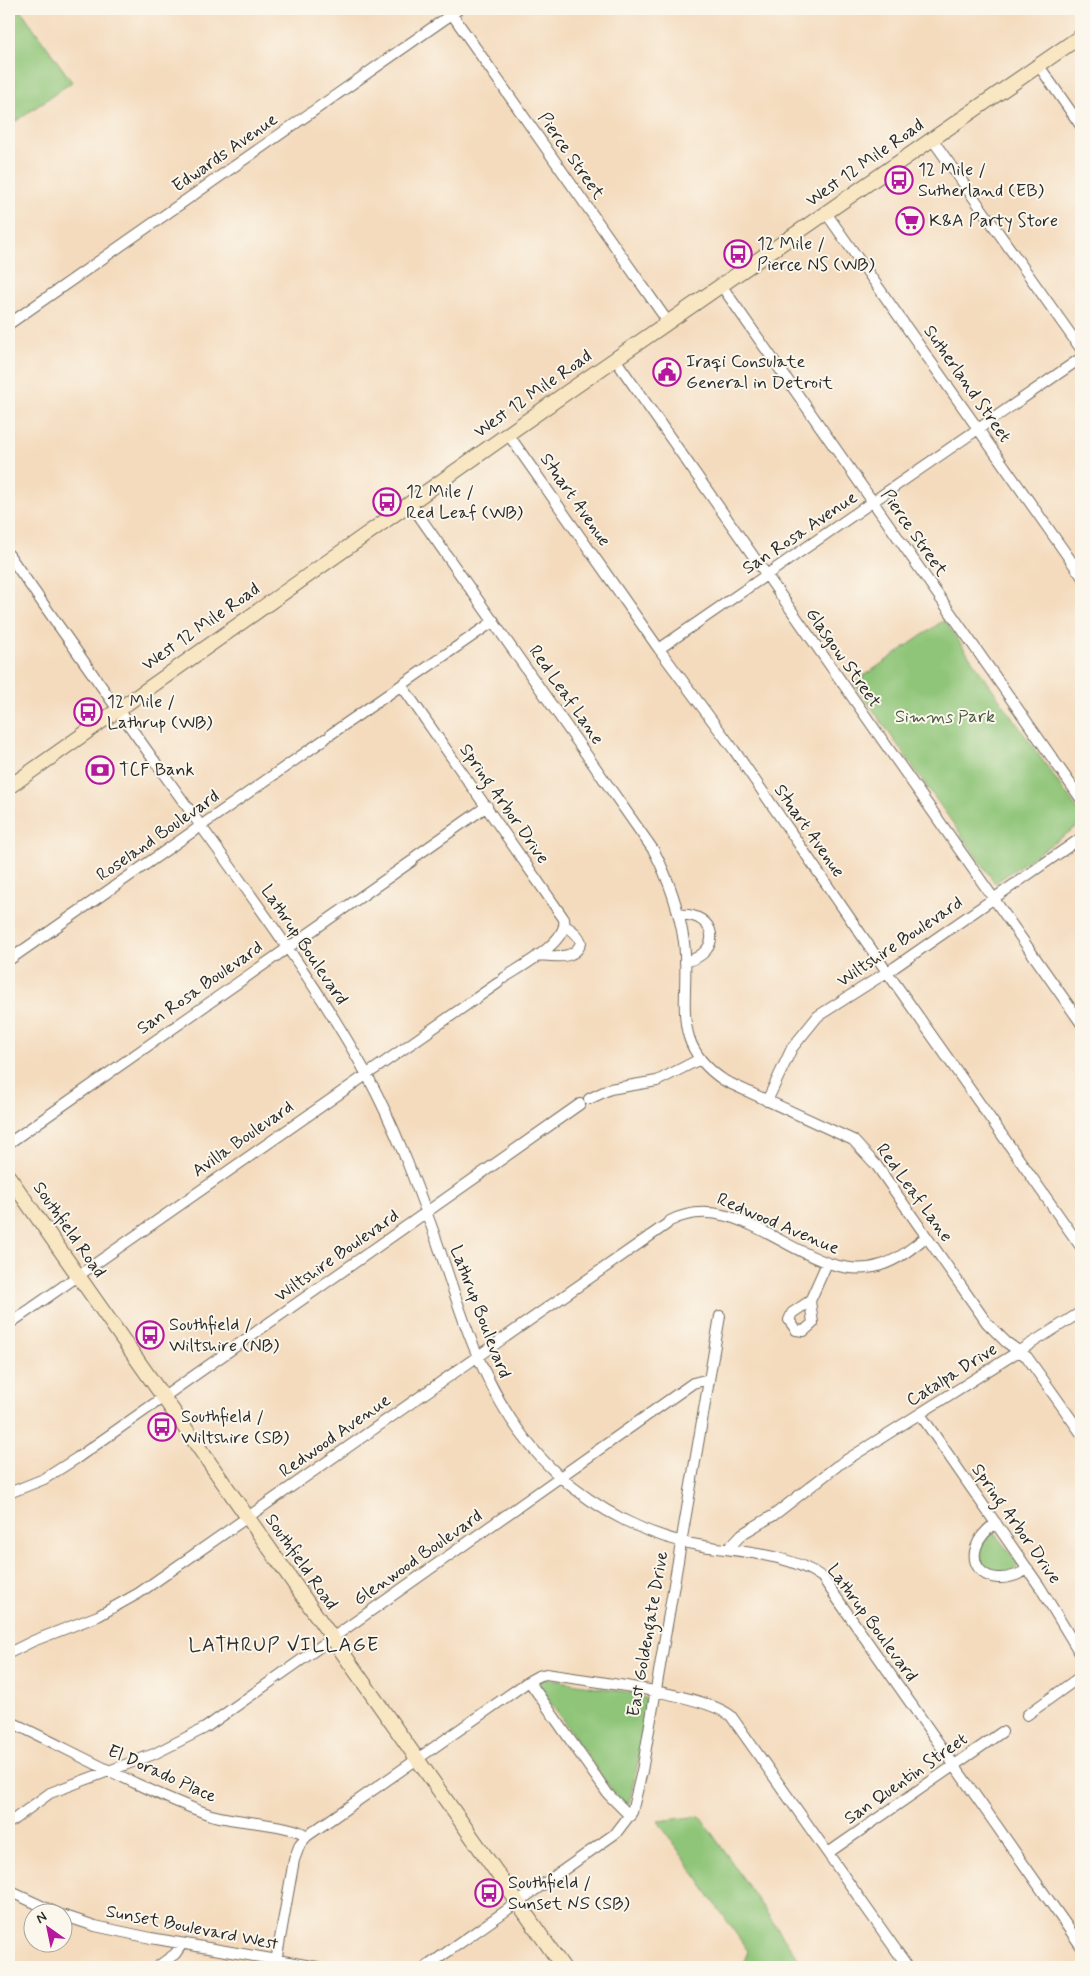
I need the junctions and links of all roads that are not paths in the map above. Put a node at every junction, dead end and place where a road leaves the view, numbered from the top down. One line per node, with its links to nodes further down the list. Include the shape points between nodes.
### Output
1 (453, 10): 8 (street, Pierce Street); 9 (street, Edwards Avenue)
2 (1081, 36): 3 (main road, West 12 Mile Road)
3 (1038, 66): 4 (street); 5 (main road, West 12 Mile Road)
4 (1081, 126)
5 (932, 139): 6 (main road, West 12 Mile Road); 10 (street)
6 (826, 213): 7 (main road, West 12 Mile Road); 13 (street, Sutherland Street)
7 (721, 285): 8 (main road, West 12 Mile Road); 16 (street, Pierce Street)
8 (668, 322): 12 (main road, West 12 Mile Road)
9 (9, 324)
10 (1081, 349)
11 (1081, 358): 13 (street, San Rosa Avenue)
12 (615, 359): 14 (main road, West 12 Mile Road); 19 (street, Glasgow Street)
13 (978, 430): 16 (street, San Rosa Avenue); 18 (street, Sutherland Street)
14 (508, 434): 15 (main road, West 12 Mile Road); 21 (street, Stuart Avenue)
15 (410, 503): 20 (street, Red Leaf Lane); 23 (main road, West 12 Mile Road)
16 (873, 503): 19 (street, San Rosa Avenue); 25 (street, Pierce Street)
17 (9, 555): 23 (street, Lathrup Boulevard)
18 (1081, 575)
19 (765, 576): 21 (street, San Rosa Avenue); 29 (street, Glasgow Street)
20 (494, 621): 22 (street, Roseland Boulevard); 30 (street, Red Leaf Lane, via 649,841 668,880)
21 (660, 649): 36 (street, Stuart Avenue)
22 (402, 686): 26 (street, Spring Arbor Drive); 27 (street, Roseland Boulevard)
23 (118, 709): 24 (main road, West 12 Mile Road); 27 (street, Lathrup Boulevard)
24 (9, 787)
25 (1081, 799)
26 (486, 806): 31 (street, Spring Arbor Drive, via 562,913); 32 (street, San Rosa Boulevard)
27 (201, 825): 32 (street, Lathrup Boulevard); 34 (street, Roseland Boulevard)
28 (1081, 838): 29 (street, Wiltshire Boulevard)
29 (994, 899): 36 (street, Wiltshire Boulevard); 37 (street, Glasgow Street)
30 (679, 915): 35 (street, Red Leaf Lane); 35 (street, via 699,918 711,934 706,952)
31 (565, 926): 33 (street, Avilla Boulevard, via 555,941); 33 (street, Spring Arbor Drive, via 575,932 580,947 572,954 557,957)
32 (288, 946): 39 (street, Lathrup Boulevard); 41 (street, San Rosa Boulevard)
33 (538, 955): 39 (street, Avilla Boulevard)
34 (9, 960)
35 (685, 962): 38 (street, Red Leaf Lane, via 686,1024 693,1049)
36 (887, 972): 40 (street, Wiltshire Boulevard, via 832,1006 809,1025 792,1048); 45 (street, Stuart Avenue)
37 (1081, 1023)
38 (700, 1058): 40 (street, Red Leaf Lane, via 725,1081); 43 (street, Wiltshire Boulevard, via 657,1081 610,1089 584,1102)
39 (366, 1074): 43 (street, Lathrup Boulevard, via 398,1140); 47 (street, Avilla Boulevard)
40 (767, 1101): 44 (street, Red Leaf Lane, via 853,1140 877,1166)
41 (9, 1143)
42 (9, 1177): 47 (main road, Southfield Road)
43 (426, 1213): 53 (street, Lathrup Boulevard); 55 (street, Wiltshire Boulevard)
44 (926, 1237): 46 (street, Redwood Avenue, via 880,1266 852,1269); 52 (street, Red Leaf Lane, via 987,1323)
45 (1081, 1247)
46 (827, 1263): 48 (street); 53 (street, Redwood Avenue, via 722,1214 700,1211 684,1214)
47 (78, 1276): 51 (street, Avilla Boulevard); 55 (main road, Southfield Road)
48 (810, 1301)
49 (1081, 1312): 52 (street, Catalpa Drive)
50 (720, 1316): 54 (street, East Goldengate Drive)
51 (9, 1324)
52 (1020, 1351): 56 (street, Catalpa Drive); 57 (street, Red Leaf Lane)
53 (476, 1357): 58 (street, Lathrup Boulevard, via 508,1417 538,1455); 60 (street, Redwood Avenue)
54 (709, 1379): 58 (street, Glenwood Boulevard, via 694,1383); 62 (street, East Goldengate Drive)
55 (163, 1397): 59 (street, Wiltshire Boulevard, via 59,1470); 60 (main road, Southfield Road)
56 (920, 1414): 61 (street, Spring Arbor Drive); 63 (street, Catalpa Drive, via 839,1465 774,1515 742,1534)
57 (1081, 1433)
58 (561, 1477): 62 (street, Lathrup Boulevard, via 630,1522); 65 (street, Glenwood Boulevard)
59 (9, 1493)
60 (247, 1518): 65 (main road, Southfield Road); 66 (street, Redwood Avenue, via 120,1605)
61 (996, 1523): 64 (street, Spring Arbor Drive); 64 (street, via 979,1538 975,1547 975,1559 980,1570 1002,1580)
62 (680, 1541): 63 (street, Lathrup Boulevard); 70 (street, East Goldengate Drive)
63 (728, 1549): 75 (street, Lathrup Boulevard, via 810,1568 822,1576)
64 (1028, 1569): 67 (street, Spring Arbor Drive)
65 (332, 1639): 74 (main road, Southfield Road); 76 (street, Glenwood Boulevard, via 205,1728 154,1754)
66 (9, 1653)
67 (1081, 1655)
68 (1081, 1676): 71 (street)
69 (529, 1681): 70 (street, via 546,1674); 74 (street); 77 (street, via 608,1794)
70 (654, 1692): 77 (street, East Goldengate Drive, via 642,1771); 80 (street, via 721,1708 731,1716)
71 (1027, 1714)
72 (9, 1721): 76 (street, El Dorado Place)
73 (1002, 1732): 75 (street, San Quentin Street)
74 (418, 1760): 79 (street); 82 (main road, Southfield Road)
75 (954, 1766): 80 (street, San Quentin Street); 86 (street, Lathrup Boulevard)
76 (110, 1769): 78 (street, Glenwood Boulevard, via 50,1793); 79 (street, El Dorado Place, via 210,1814 299,1830)
77 (630, 1816): 82 (street, East Goldengate Drive, via 616,1833)
78 (9, 1823)
79 (307, 1836): 87 (street, via 294,1860)
80 (828, 1853): 92 (street)
81 (9, 1891): 83 (street, Sunset Boulevard West)
82 (517, 1902): 90 (street, East Goldengate Drive); 91 (main road, Southfield Road)
83 (38, 1904)
84 (72, 1918): 85 (street, Sunset Boulevard West, via 95,1926)
85 (182, 1944): 87 (street, Sunset Boulevard West); 88 (street)
86 (1081, 1946)
87 (275, 1964): 89 (street, Sunset Boulevard West)
88 (158, 1967)
89 (317, 1967)
90 (426, 1967)
91 (563, 1967)
92 (908, 1967)

